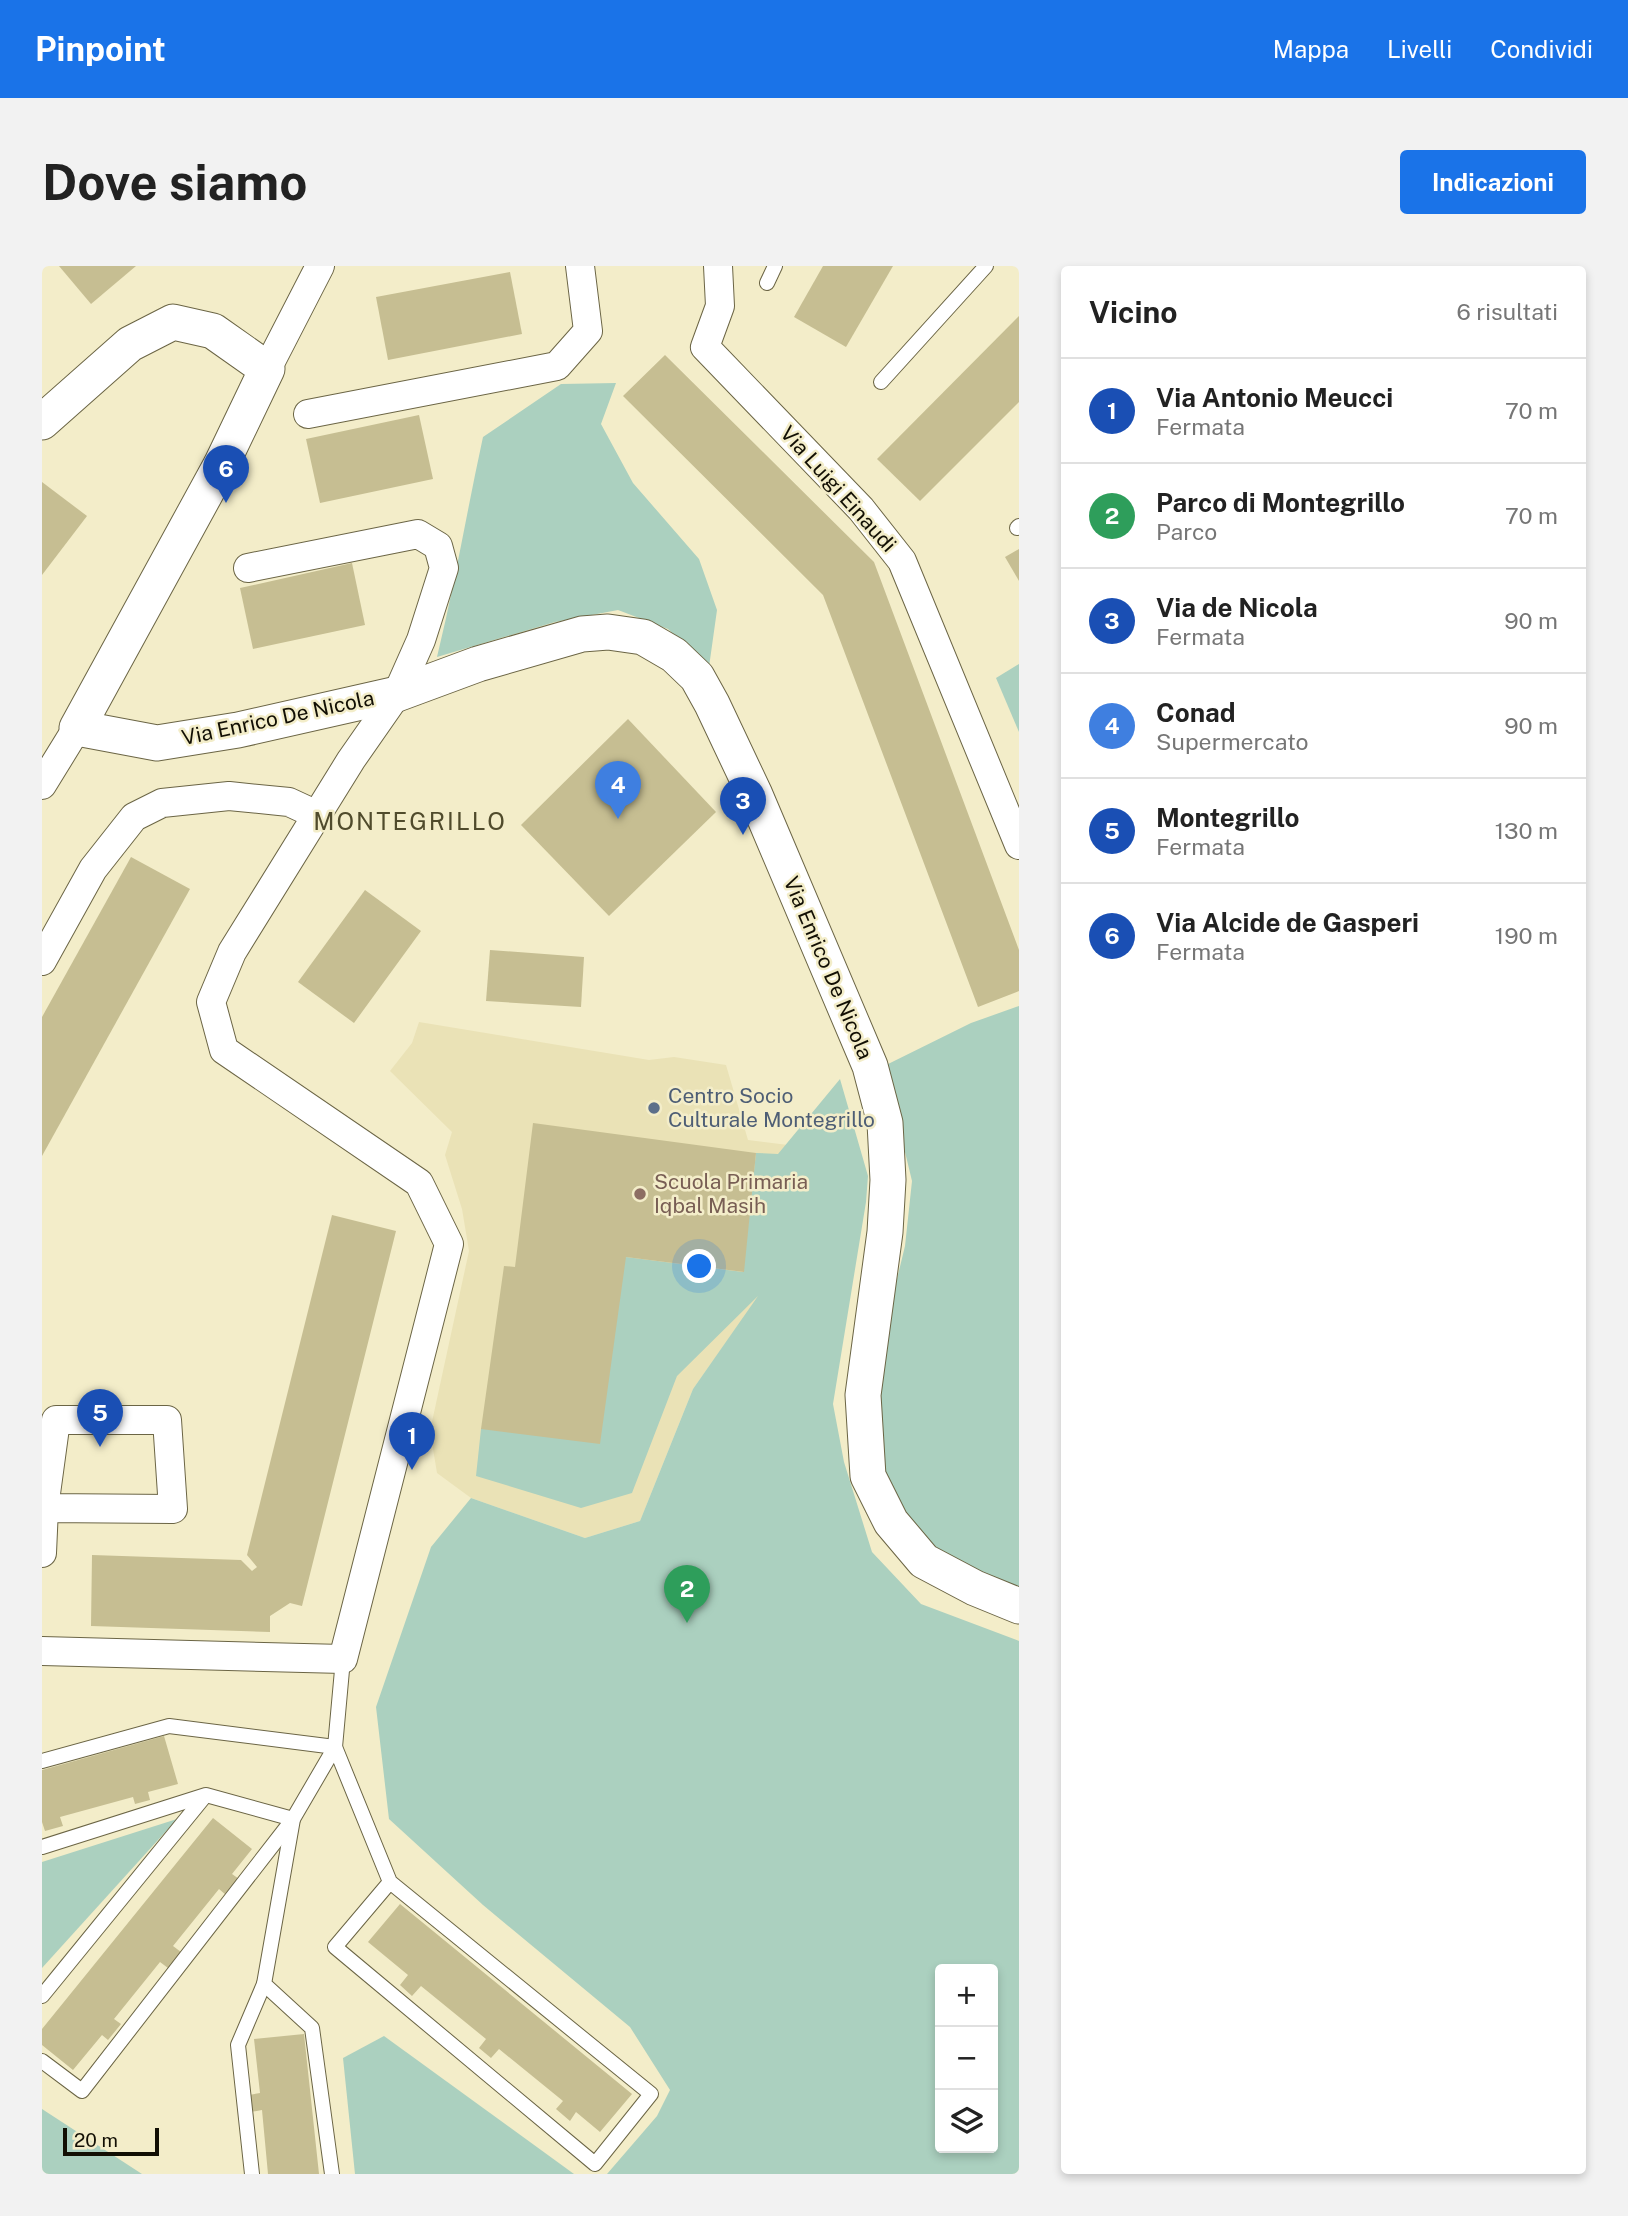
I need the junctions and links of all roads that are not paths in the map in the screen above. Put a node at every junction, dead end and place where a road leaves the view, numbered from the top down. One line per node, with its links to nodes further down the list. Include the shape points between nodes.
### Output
1 (319, 266): 2 (street); 8 (street)
2 (326, 266)
3 (580, 266): 10 (street, via 588,331 557,366)
4 (718, 266): 17 (street, Via Luigi Einaudi, via 720,306 705,347 861,509 902,561)
5 (775, 266): 7 (lane)
6 (986, 266): 9 (lane)
7 (768, 283)
8 (267, 369): 11 (street, via 213,331 173,322 130,344); 14 (street, via 221,465)
9 (881, 382)
10 (308, 414)
11 (42, 422)
12 (248, 568): 13 (street, Via Enrico De Nicola, via 418,534 438,546 444,568 421,640)
13 (397, 694): 14 (street, Via Enrico De Nicola, via 157,743); 16 (street); 21 (street, Via Enrico De Nicola, via 523,650 608,632 643,637 674,655 697,677 755,795 870,1066 885,1123 885,1232 863,1395 869,1476 891,1522 925,1561)
14 (77, 728): 15 (street)
15 (42, 785)
16 (317, 815): 18 (street, via 289,802 229,796 162,803 134,817 93,869); 23 (street, via 232,952 211,1002 225,1050 419,1183 449,1244)
17 (1019, 845)
18 (42, 961)
19 (44, 1508): 19 (street, via 56,1420 167,1420 173,1509); 20 (street)
20 (42, 1553)
21 (1019, 1606)
22 (42, 1651): 23 (street)
23 (343, 1659): 24 (lane)
24 (335, 1746): 25 (lane, via 169,1726); 27 (lane); 29 (lane)
25 (42, 1761)
26 (206, 1795): 27 (lane); 28 (lane); 31 (lane)
27 (293, 1819): 30 (lane); 32 (lane, via 82,2091)
28 (42, 1847)
29 (390, 1882): 29 (lane, via 651,2094 595,2164 335,1947)
30 (264, 1984): 33 (lane, via 238,2045); 34 (lane, via 312,2028)
31 (42, 1996)
32 (42, 2060)
33 (252, 2174)
34 (332, 2174)

